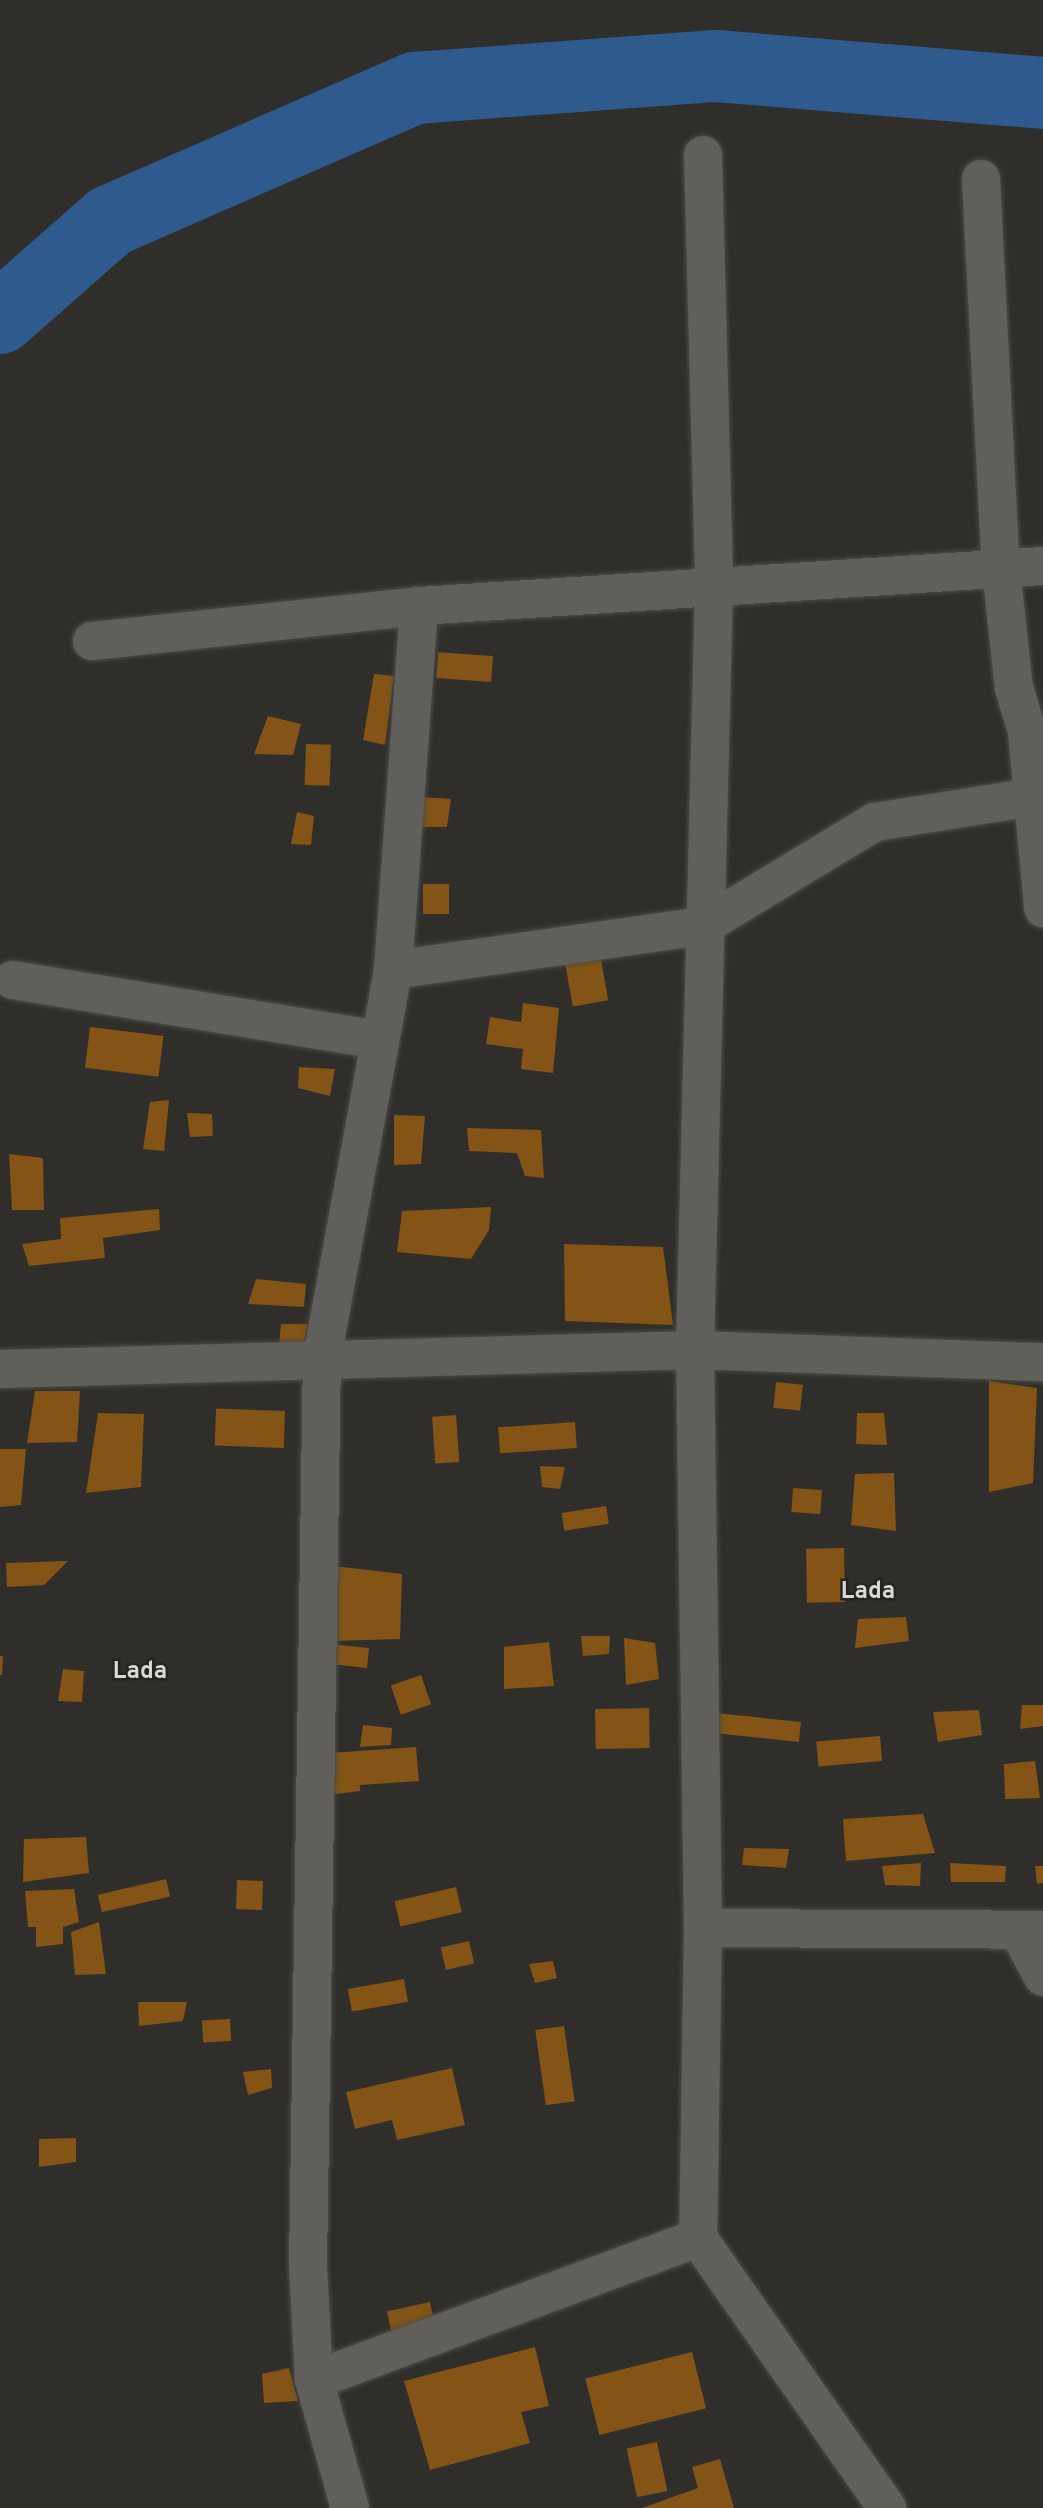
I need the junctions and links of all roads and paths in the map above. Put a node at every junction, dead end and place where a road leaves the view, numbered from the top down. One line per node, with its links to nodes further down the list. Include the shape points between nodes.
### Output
1 (703, 155): 5 (street)
2 (981, 178): 4 (street)
3 (1043, 566): 4 (street)
4 (1001, 569): 5 (street); 8 (street)
5 (715, 587): 6 (street); 11 (street)
6 (419, 606): 7 (street); 12 (street)
7 (92, 641)
8 (1029, 688): 9 (street, via 1027,731)
9 (1033, 797): 10 (street); 11 (street, via 875,822)
10 (1043, 908)
11 (703, 926): 12 (street); 15 (street)
12 (393, 970): 14 (street)
13 (13, 980): 14 (street)
14 (380, 1040): 16 (street)
15 (695, 1350): 16 (street); 17 (street); 19 (street)
16 (322, 1358): 18 (street); 23 (street, via 308,2266)
17 (1043, 1362)
18 (0, 1369)
19 (703, 1928): 20 (street); 22 (street)
20 (1030, 1930): 21 (street)
21 (1043, 1977)
22 (698, 2238): 23 (street); 25 (street)
23 (314, 2380): 24 (street)
24 (350, 2508)
25 (887, 2508)

